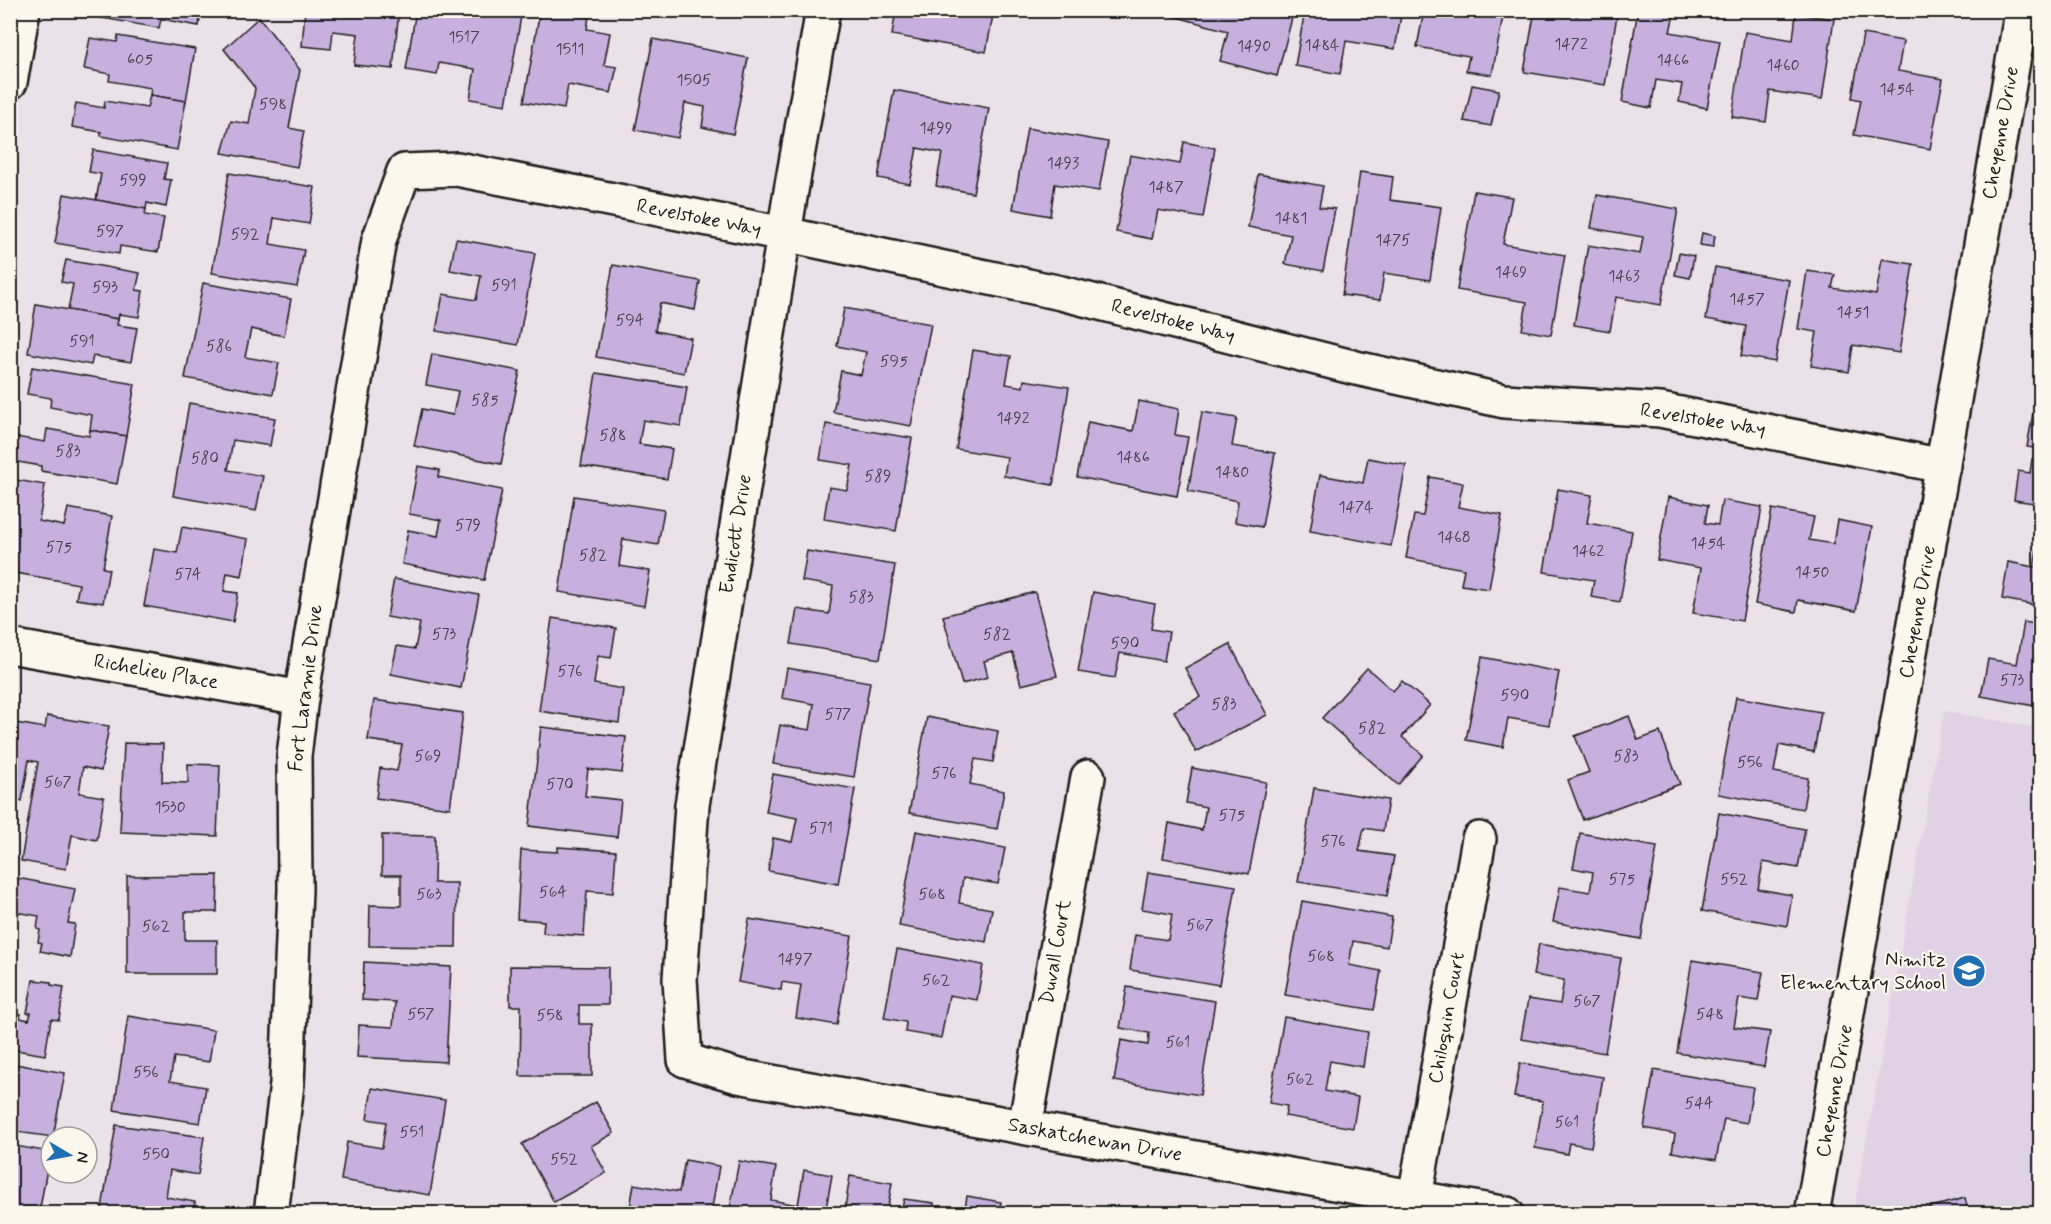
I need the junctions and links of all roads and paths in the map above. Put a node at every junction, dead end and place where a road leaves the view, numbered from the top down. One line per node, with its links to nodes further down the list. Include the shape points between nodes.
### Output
1 (23, 10): 4 (street)
2 (823, 10): 6 (street, Endicott Drive)
3 (2022, 10): 7 (street, Cheyenne Drive)
4 (10, 82)
5 (404, 171): 6 (street, Revelstoke Way, via 457,169); 9 (street, Fort Laramie Drive, via 380,240)
6 (784, 234): 7 (street, Revelstoke Way, via 1061,293 1504,401 1660,410); 12 (street, Endicott Drive, via 692,806 680,979)
7 (1943, 466): 17 (street, Cheyenne Drive)
8 (10, 646): 9 (street, Richelieu Place)
9 (301, 698): 15 (street, Fort Laramie Drive, via 294,756 295,890 287,1084)
10 (1088, 777): 13 (street, Duvall Court)
11 (1479, 840): 14 (street, Chiloquin Court)
12 (685, 1060): 13 (street, Saskatchewan Drive, via 738,1076)
13 (1024, 1127): 14 (street, Saskatchewan Drive)
14 (1415, 1197): 16 (street, Saskatchewan Drive)
15 (271, 1214)
16 (1507, 1214)
17 (1812, 1214)

